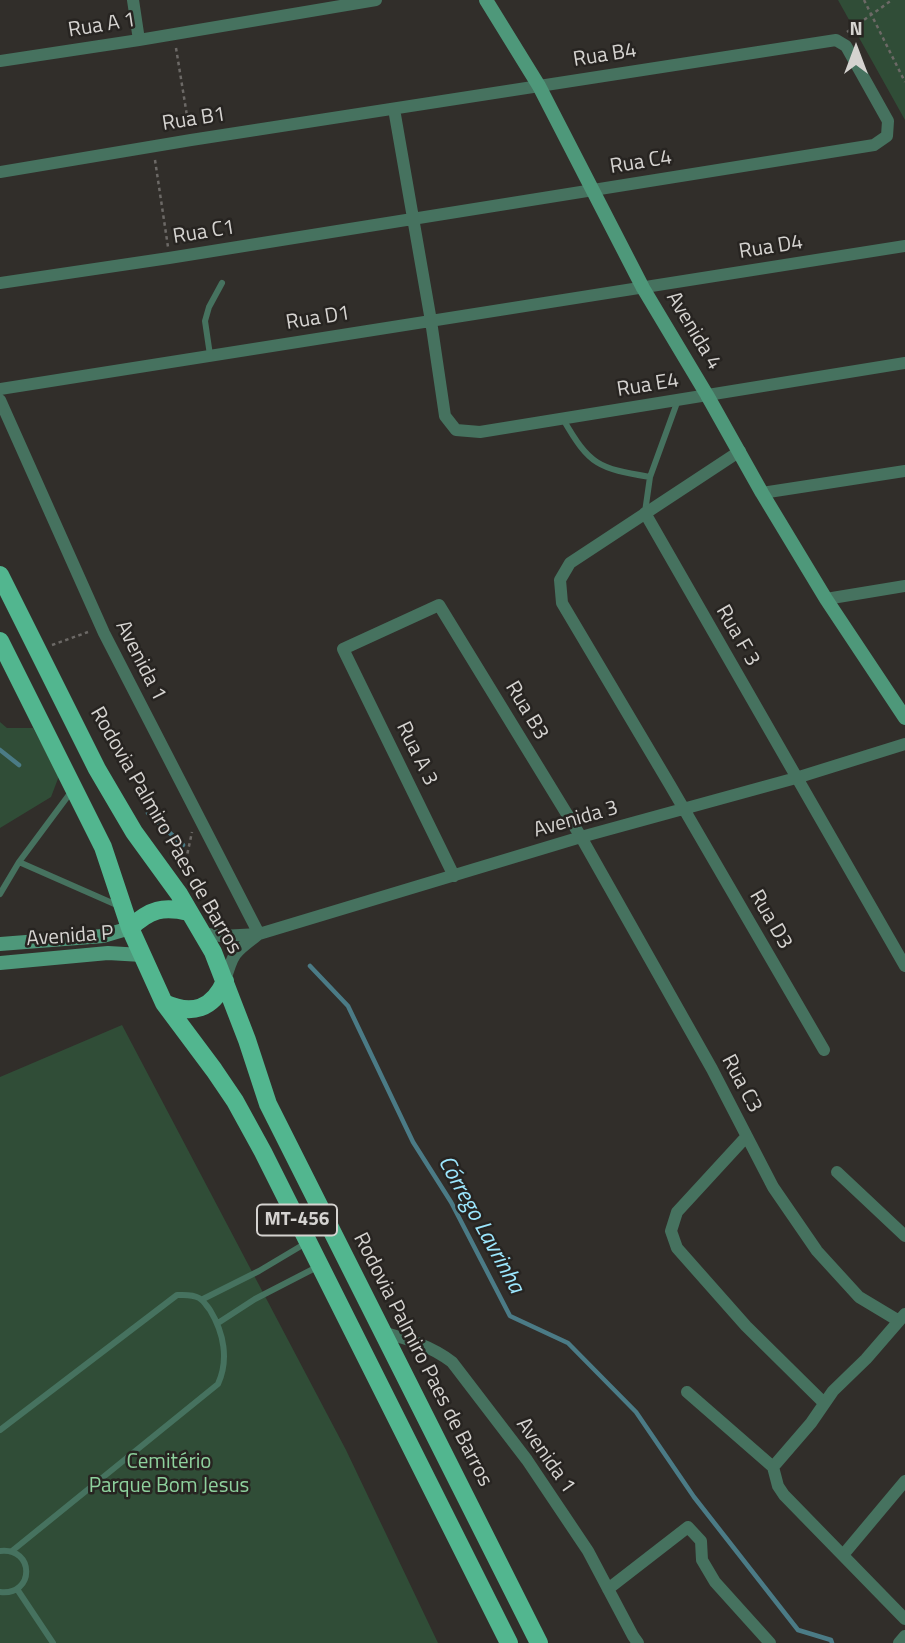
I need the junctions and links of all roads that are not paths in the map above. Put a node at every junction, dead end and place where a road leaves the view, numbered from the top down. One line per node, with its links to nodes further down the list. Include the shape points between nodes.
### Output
1 (133, 0): 4 (street)
2 (376, 0): 4 (street, Rua A 1)
3 (486, 0): 6 (street, Avenida 4)
4 (139, 40): 5 (street, Rua A 1)
5 (0, 61)
6 (539, 86): 7 (street, Rua B4); 8 (street, Rua B4, via 836,40 845,46 888,121 887,136); 10 (street, Avenida 4)
7 (394, 109): 9 (street, Rua B1); 11 (street)
8 (874, 145): 10 (street, Rua C4)
9 (0, 172)
10 (594, 190): 11 (street, Rua C4); 15 (street, Avenida 4)
11 (414, 219): 13 (street, Rua C1); 16 (street)
12 (905, 246): 15 (street, Rua D4)
13 (0, 283)
14 (222, 283): 17 (lane, via 205,321)
15 (643, 288): 16 (street, Rua D1); 20 (street, Avenida 4)
16 (432, 321): 17 (street, Rua D1); 23 (street, Rua E4, via 445,415 456,430 480,432)
17 (210, 355): 19 (street, Rua D1)
18 (905, 363): 20 (street, Rua E4)
19 (0, 389)
20 (708, 395): 22 (street, Rua E4); 24 (street, Avenida 4)
21 (0, 400): 49 (street, Avenida 1, via 101,627)
22 (678, 400): 23 (street, Rua E4); 26 (lane)
23 (563, 419): 26 (lane, via 592,460 616,471)
24 (740, 451): 27 (street, Avenida 4); 28 (street)
25 (905, 471): 27 (street)
26 (650, 477): 28 (lane)
27 (762, 493): 31 (street, Avenida 4)
28 (645, 513): 38 (street, Rua F 3); 40 (street, Rua D3, via 570,563 560,580 562,603)
29 (0, 575): 46 (main road, Rodovia Palmiro Paes de Barros / MT-456, via 103,779)
30 (905, 586): 31 (street)
31 (826, 599): 34 (street, Avenida 4)
32 (439, 606): 41 (street, Rua B3); 43 (street, Rua A 3, via 343,649)
33 (0, 641): 39 (main road, MT-456)
34 (877, 677): 35 (street, Avenida 4); 36 (street, Avenida 4)
35 (905, 699)
36 (905, 718)
37 (905, 744): 38 (street, Avenida 3)
38 (796, 778): 40 (street, Avenida 3); 53 (street, Rua F 3)
39 (75, 788): 42 (lane); 45 (main road, MT-456, via 103,847)
40 (684, 810): 41 (street, Avenida 3); 56 (street, Rua D3)
41 (581, 838): 43 (street, Avenida 3); 57 (street, Rua C3)
42 (19, 862): 44 (lane); 45 (lane)
43 (454, 876): 49 (street, Avenida 3)
44 (0, 894)
45 (124, 908): 47 (main road, MT-456)
46 (189, 912): 47 (main road, via 156,910); 48 (main road, Rodovia Palmiro Paes de Barros / MT-456)
47 (130, 928): 50 (street, Avenida P, via 103,936); 51 (main road, MT-456)
48 (202, 933): 49 (street); 54 (main road, Rodovia Palmiro Paes de Barros / MT-456)
49 (259, 934): 54 (street, via 236,951)
50 (0, 944)
51 (142, 955): 52 (street, Avenida P, via 108,953); 55 (main road, MT-456)
52 (0, 963)
53 (905, 966)
54 (225, 981): 55 (main road, via 220,993 201,1008 188,1010); 65 (main road, Rodovia Palmiro Paes de Barros / MT-456, via 268,1104)
55 (164, 1003): 60 (main road, MT-456, via 235,1101)
56 (824, 1050)
57 (746, 1138): 63 (street, Rua C3, via 817,1251 859,1297); 67 (street, via 677,1212 671,1231 677,1248 746,1326)
58 (838, 1172): 59 (street)
59 (905, 1236)
60 (308, 1242): 61 (main road, MT-456); 62 (lane)
61 (319, 1266): 64 (lane); 80 (main road, MT-456)
62 (203, 1299): 64 (lane); 68 (lane, via 177,1295)
63 (902, 1318): 67 (street)
64 (218, 1323): 72 (lane, via 225,1353 218,1384)
65 (382, 1332): 75 (street, Avenida 1, via 412,1340 453,1362 527,1460); 81 (main road, Rodovia Palmiro Paes de Barros / MT-456)
66 (687, 1392): 69 (street)
67 (824, 1403): 69 (street)
68 (0, 1430)
69 (773, 1467): 73 (street, via 784,1495)
70 (905, 1481): 73 (street)
71 (0, 1551): 72 (lane)
72 (12, 1551): 74 (lane, via 23,1559 27,1572)
73 (843, 1555): 77 (street)
74 (16, 1589): 76 (lane); 79 (lane)
75 (608, 1589): 82 (street, Avenida 1); 83 (street, via 688,1527 701,1541 702,1560 715,1582)
76 (0, 1592)
77 (905, 1619)
78 (905, 1636): 84 (street)
79 (53, 1643)
80 (509, 1643)
81 (539, 1643)
82 (638, 1643)
83 (770, 1643)
84 (899, 1643)

